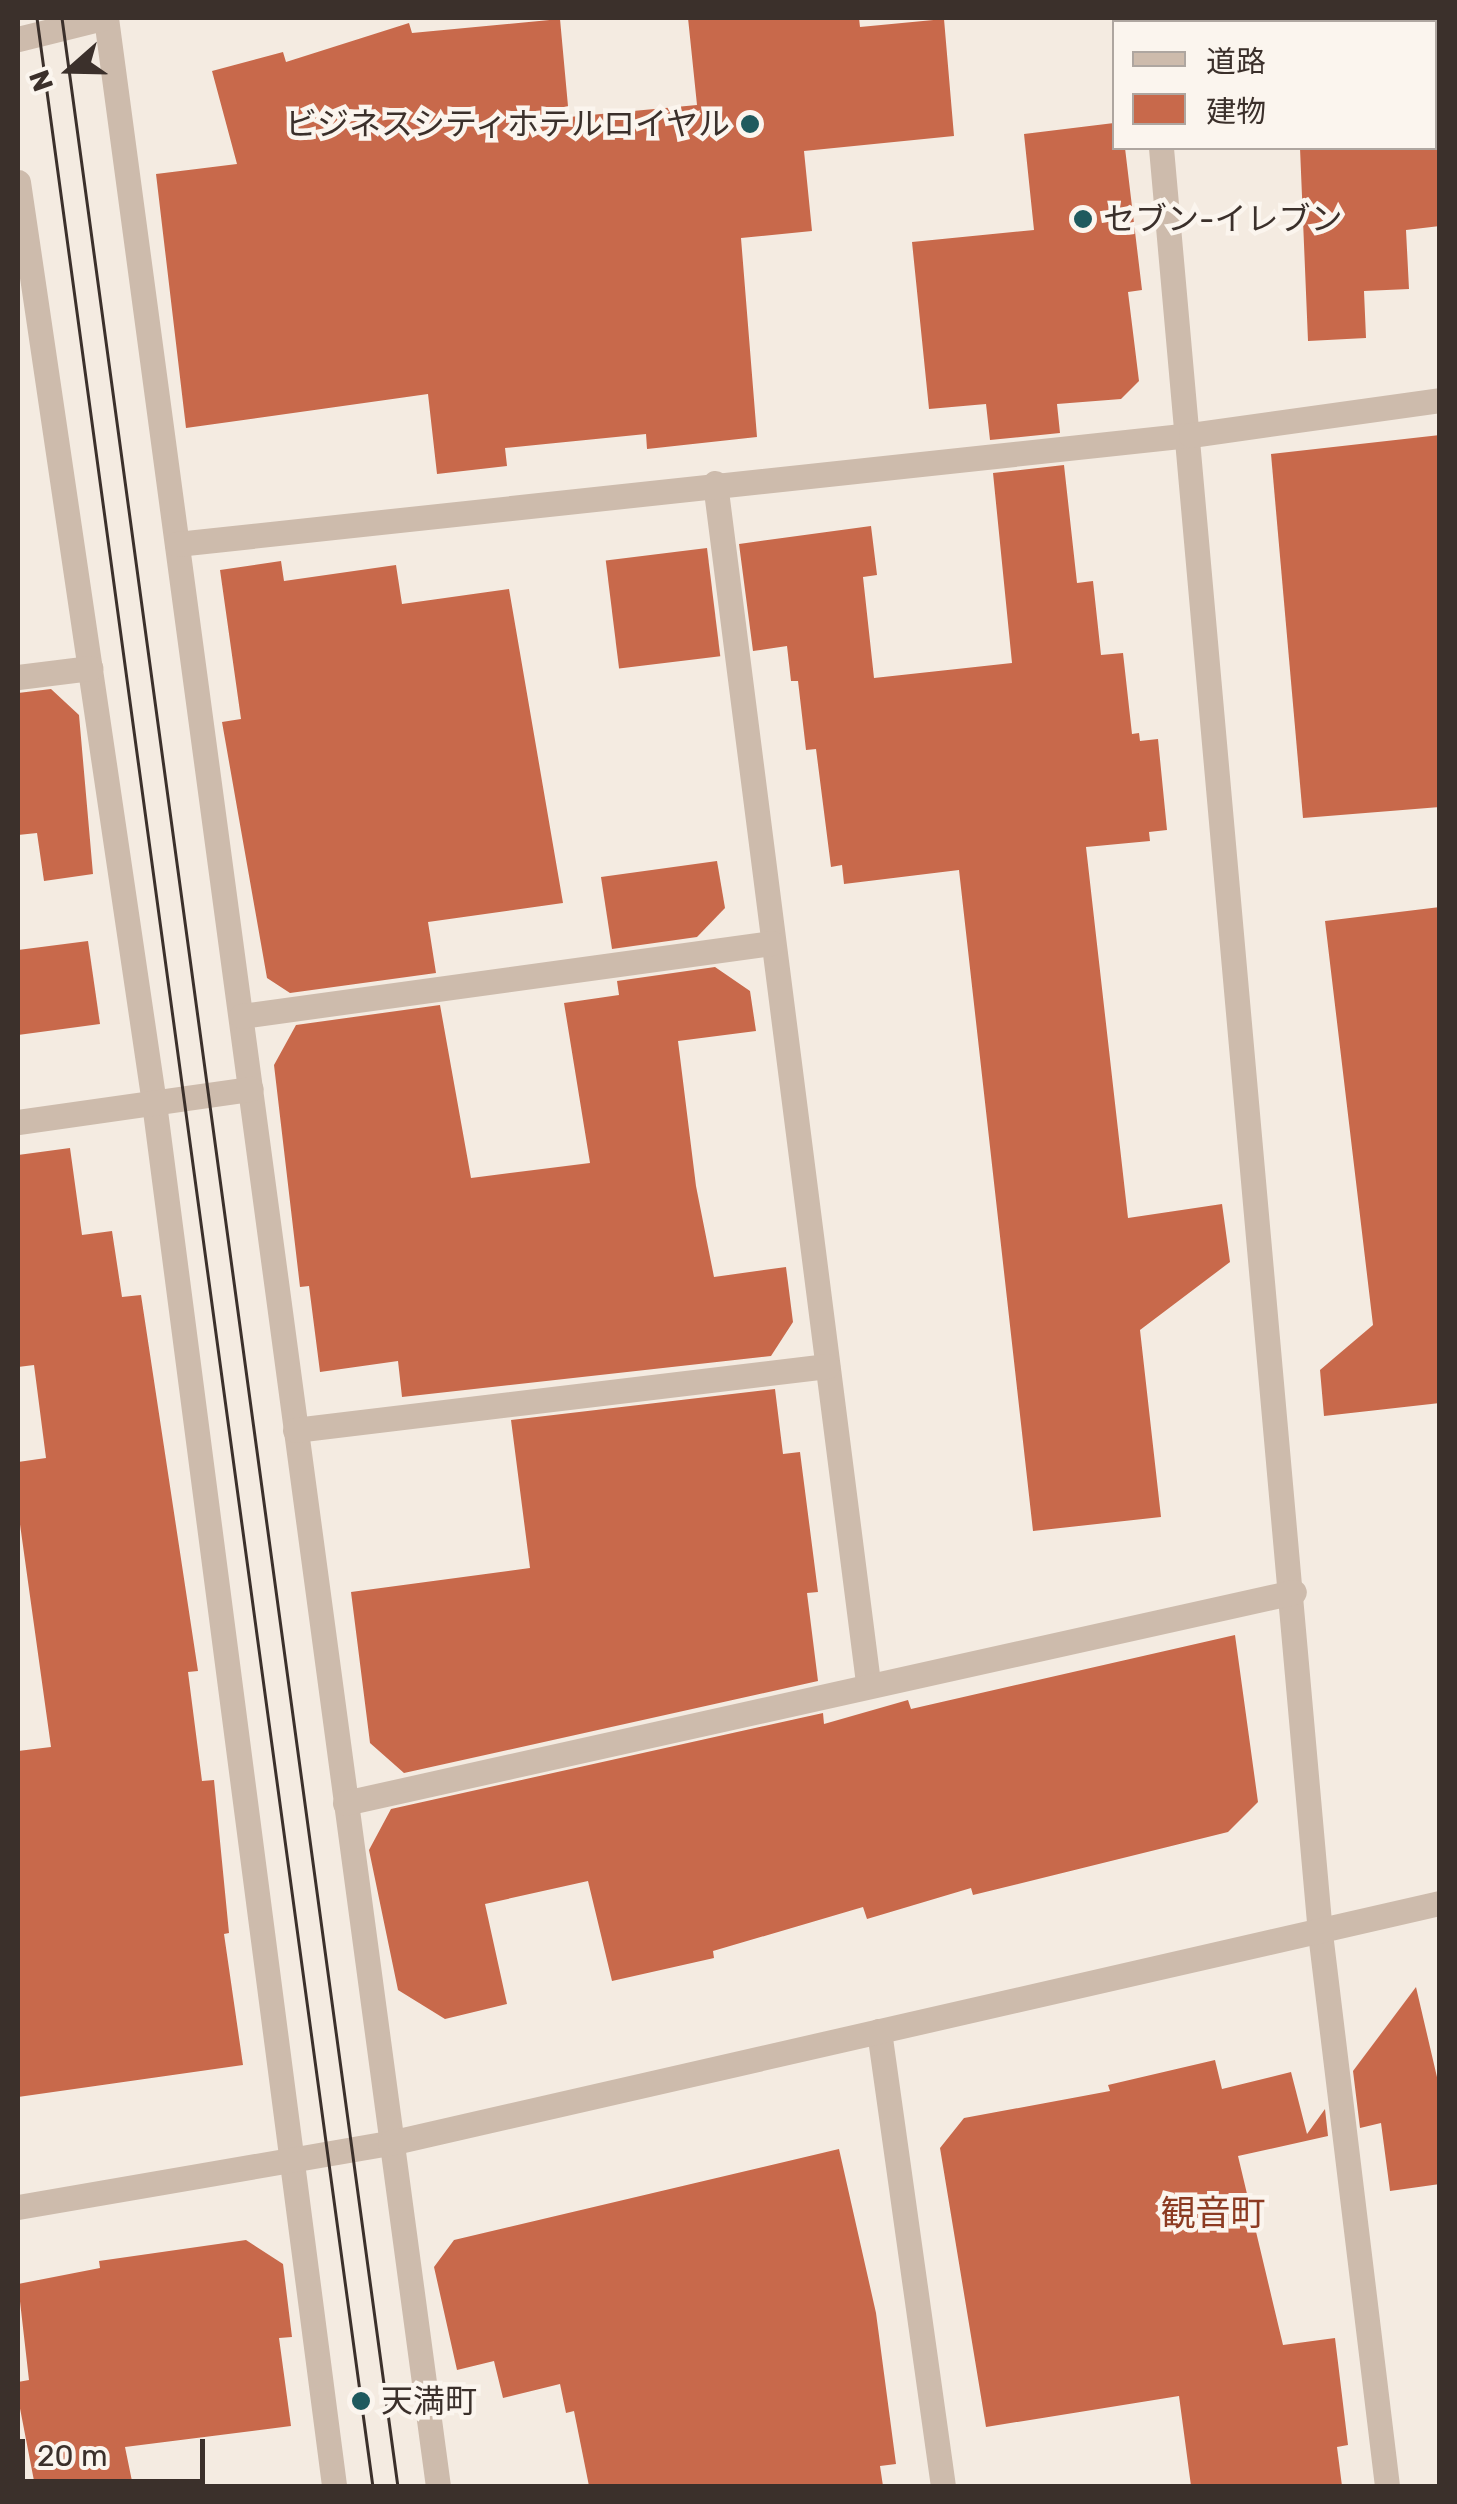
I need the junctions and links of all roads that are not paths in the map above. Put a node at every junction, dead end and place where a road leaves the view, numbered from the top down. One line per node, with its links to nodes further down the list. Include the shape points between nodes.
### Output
1 (104, 18): 2 (street); 8 (street)
2 (18, 39)
3 (1161, 150): 6 (street)
4 (18, 182): 9 (street)
5 (1440, 400): 6 (street)
6 (1191, 435): 7 (street); 18 (street)
7 (715, 484): 8 (street); 11 (street)
8 (177, 544): 12 (street)
9 (90, 668): 10 (street); 14 (street)
10 (18, 678)
11 (772, 943): 12 (street); 16 (street)
12 (241, 1016): 13 (street)
13 (251, 1090): 14 (street); 17 (street)
14 (154, 1103): 15 (street); 25 (street)
15 (18, 1122)
16 (827, 1366): 17 (street); 19 (street)
17 (295, 1430): 20 (street)
18 (1294, 1592): 19 (street); 22 (street)
19 (868, 1682): 20 (street)
20 (345, 1803): 24 (street)
21 (1440, 1903): 22 (street)
22 (1320, 1933): 23 (street); 30 (street)
23 (879, 2031): 24 (street); 29 (street)
24 (390, 2143): 25 (street); 28 (street)
25 (291, 2160): 26 (street); 27 (street)
26 (18, 2207)
27 (334, 2486)
28 (438, 2486)
29 (944, 2486)
30 (1387, 2486)

